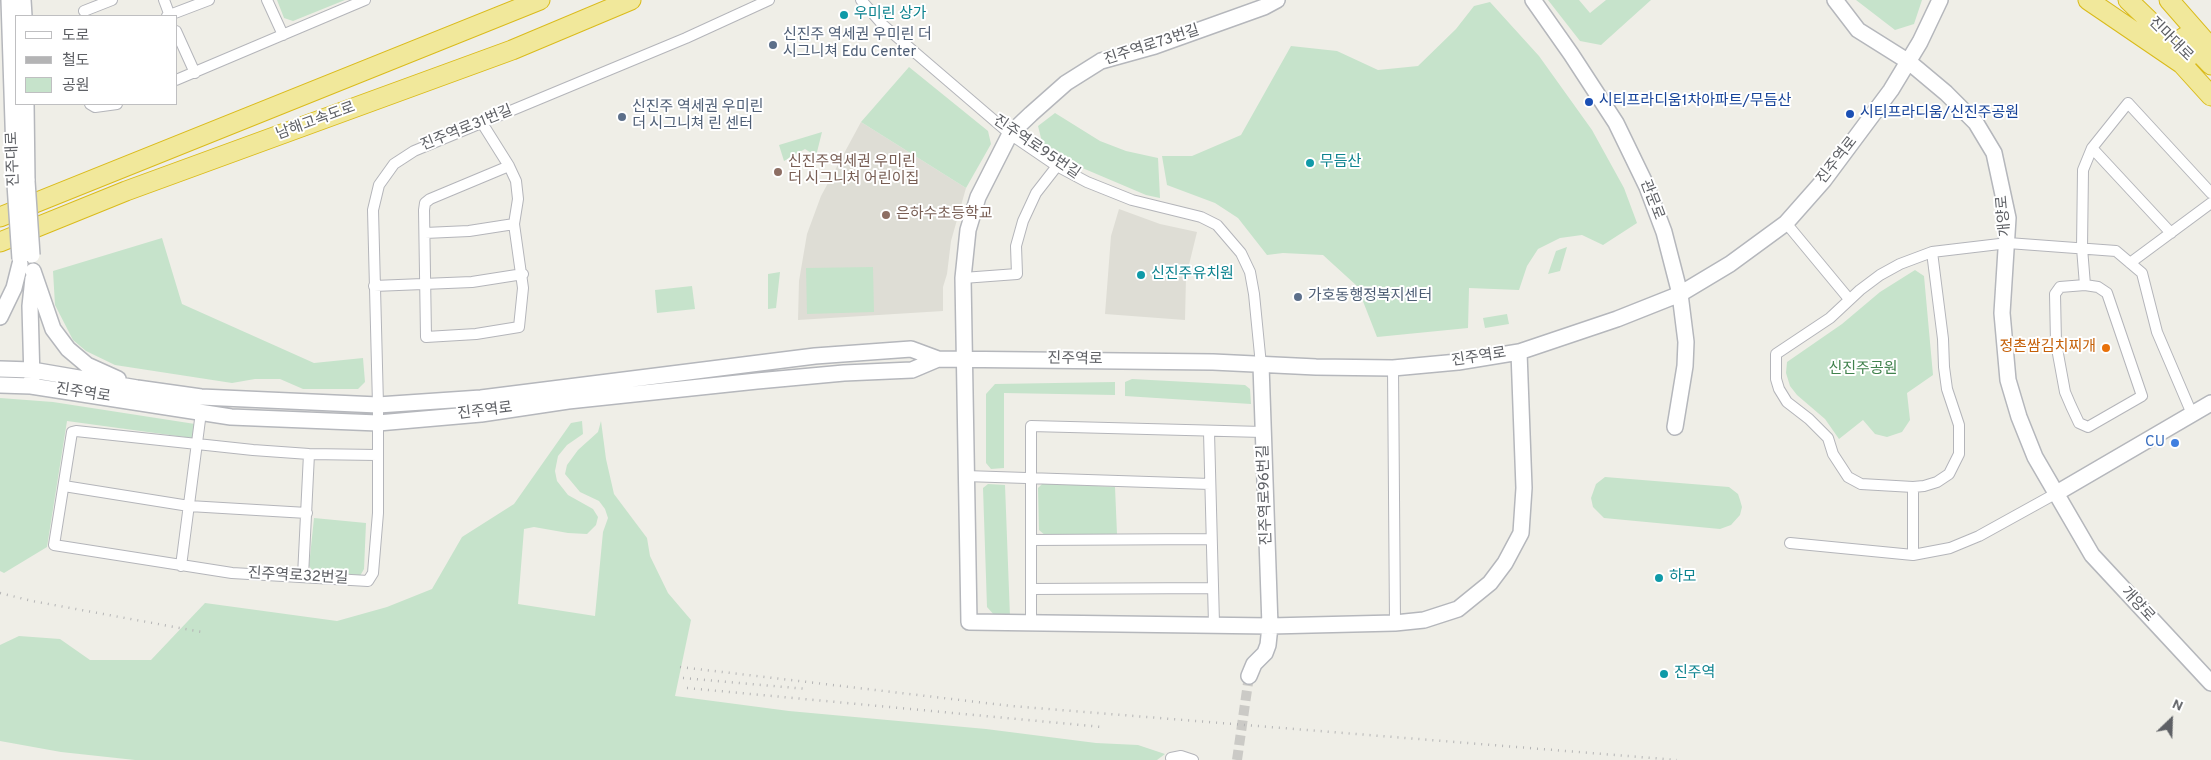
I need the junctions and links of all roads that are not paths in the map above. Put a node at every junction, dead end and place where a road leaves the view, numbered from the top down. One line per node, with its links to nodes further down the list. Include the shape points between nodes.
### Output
1 (9, 0): 32 (street, 진주대로)
2 (24, 0): 21 (street)
3 (112, 0): 20 (street)
4 (164, 0): 22 (street)
5 (209, 0): 23 (street)
6 (267, 0): 25 (street)
7 (365, 0): 25 (street)
8 (540, 0): 46 (highway, 남해고속도로)
9 (631, 0): 51 (highway, 남해고속도로, via 512,50 126,191)
10 (769, 0): 38 (street, 진주역로31번길)
11 (861, 0): 39 (street, 진주역로95번길, via 883,25)
12 (1277, 0): 39 (street, 진주역로73번길, via 1155,46 1102,61 1066,83)
13 (1533, 0): 62 (street, 관문로, via 1597,93 1632,154 1664,232)
14 (1835, 0): 27 (street, 개양로, via 1858,30)
15 (1940, 0): 27 (street, 진주역로)
16 (2088, 0): 33 (highway, via 2182,64)
17 (2128, 0): 31 (highway, 진마대로)
18 (2145, 0): 28 (highway, 진마대로)
19 (2169, 0): 26 (highway)
20 (84, 9)
21 (24, 15)
22 (169, 15)
23 (172, 15)
24 (178, 35): 29 (street)
25 (283, 35): 29 (street)
26 (2211, 48)
27 (1909, 62): 47 (street, 진주역로, via 1874,115); 52 (street, 개양로, via 1976,123 1994,153 2006,203)
28 (2211, 65)
29 (195, 73): 30 (street)
30 (178, 79)
31 (2211, 82)
32 (15, 91)
33 (2211, 96)
34 (16, 105): 43 (street, 진주대로)
35 (26, 105): 43 (street, 진주대로)
36 (92, 105): 37 (street)
37 (110, 105)
38 (482, 124): 41 (street); 61 (street, 진주역로31번길, via 414,150 394,164 379,185 373,210)
39 (1010, 134): 42 (street, 진주역로95번길); 58 (street, 진주역로73번길, via 978,196 968,230)
40 (2092, 148): 44 (street, via 2128,103); 50 (street); 53 (street, via 2083,170)
41 (509, 166): 48 (street, via 516,181 518,199); 49 (street, via 430,199 425,203)
42 (1058, 166): 58 (street, via 1036,193 1023,221 1016,246 1017,274); 68 (street, 진주역로95번길, via 1132,200 1201,218 1217,226 1241,253 1250,272)
43 (21, 182): 55 (street, bridge)
44 (2211, 193)
45 (2211, 203): 50 (street)
46 (0, 217)
47 (1786, 223): 62 (street, 진주역로, via 1730,264); 63 (street)
48 (514, 224): 49 (street); 57 (street)
49 (425, 233): 59 (street)
50 (2171, 233): 56 (street)
51 (0, 242)
52 (2008, 243): 53 (street); 54 (street); 91 (street, 개양로, via 2002,313 2008,380 2034,456)
53 (2082, 248): 56 (street, via 2116,251); 60 (street)
54 (1932, 252): 63 (street, via 1880,275); 90 (street, via 1947,389 1959,424 1960,446 1949,474 1938,482)
55 (26, 262): 64 (street); 71 (street); 74 (street, via 53,330 68,349 87,365)
56 (2130, 263): 78 (street, via 2142,273 2157,332)
57 (523, 274): 59 (street, via 472,282); 59 (street, via 519,327 476,334 426,337)
58 (963, 278): 66 (street, 진주역로73번길)
59 (426, 284): 61 (street)
60 (2085, 285): 60 (street, via 2098,287 2107,294 2142,396 2088,427 2079,423 2068,399 2056,343 2055,294 2060,287)
61 (374, 286): 76 (street, 진주역로31번길)
62 (1680, 294): 65 (street, 진주역로); 80 (street, 관문로, via 1685,327 1685,366)
63 (1849, 299): 90 (street, via 1830,318 1776,354 1779,389 1787,402 1828,438 1833,454 1848,477 1861,484)
64 (0, 316)
65 (1519, 352): 69 (street, 진주역로); 104 (street, via 1524,488 1521,533 1490,583 1458,609 1424,620)
66 (963, 358): 67 (street, 진주역로); 68 (street, 진주역로); 86 (street, 진주역로73번길)
67 (938, 359): 76 (street, 진주역로, via 911,349 815,356 481,398); 79 (street, 진주역로, via 912,370 825,374 568,401 481,414)
68 (1261, 365): 69 (street, 진주역로); 82 (street, 진주역로96번길)
69 (1393, 368): 104 (street)
70 (0, 370): 71 (street)
71 (32, 370): 73 (street); 74 (street, 진주역로)
72 (0, 385): 73 (street)
73 (31, 386): 77 (street, 진주역로)
74 (137, 388): 76 (street, 진주역로, via 232,399)
75 (2211, 403): 78 (street)
76 (378, 405): 79 (street, 진주역로32번길)
77 (201, 412): 79 (street, 진주역로, via 231,417); 83 (street)
78 (2192, 414): 91 (street)
79 (378, 422): 85 (street, 진주역로32번길)
80 (1675, 427)
81 (1209, 432): 82 (street); 87 (street, via 1031,426); 88 (street)
82 (1263, 432): 105 (street, 진주역로96번길)
83 (198, 444): 84 (street); 89 (street, via 72,432); 92 (street)
84 (309, 454): 85 (street); 93 (street)
85 (377, 455): 99 (street, 진주역로32번길, via 378,513 373,573 368,581)
86 (965, 476): 87 (street); 102 (street, 진주역로73번길, via 969,622)
87 (1031, 478): 88 (street); 95 (street)
88 (1210, 484): 94 (street)
89 (64, 486): 92 (street); 98 (street, 진주역로32번길, via 54,545)
90 (1913, 487): 97 (street)
91 (2055, 494): 97 (street, via 1979,536 1950,548); 107 (street, 개양로, via 2092,555)
92 (189, 506): 93 (street); 98 (street)
93 (307, 514): 99 (street)
94 (1212, 539): 95 (street); 100 (street)
95 (1031, 540): 101 (street)
96 (1790, 543): 97 (street)
97 (1913, 555)
98 (181, 566): 99 (street, 진주역로32번길, via 232,574)
99 (303, 576)
100 (1213, 588): 101 (street); 103 (street)
101 (1032, 589): 102 (street)
102 (1031, 622): 103 (street)
103 (1214, 624): 105 (street)
104 (1395, 624): 105 (street)
105 (1270, 626): 106 (street, 진주역로96번길, via 1268,645 1254,664)
106 (1250, 676)
107 (2211, 683)
108 (1171, 758): 109 (street, via 1181,756)
109 (1193, 760)

